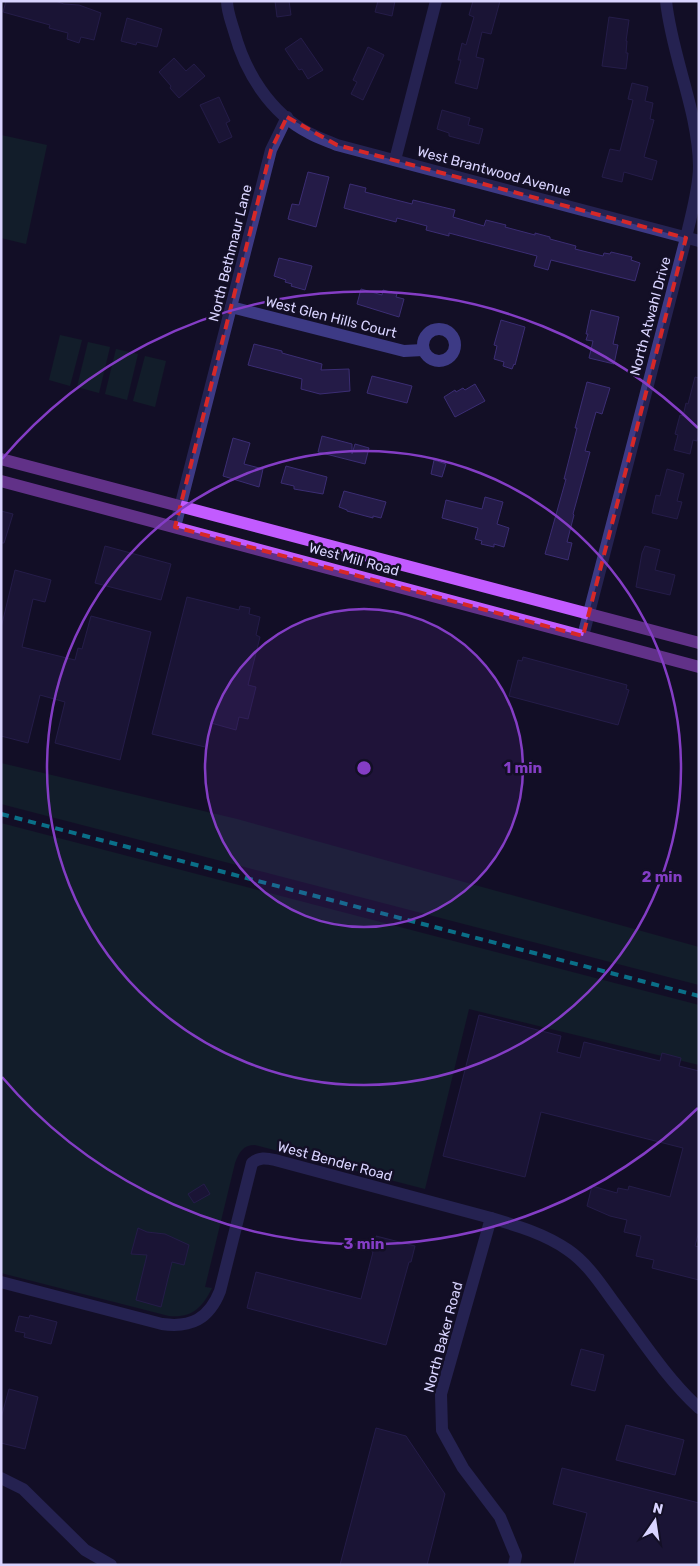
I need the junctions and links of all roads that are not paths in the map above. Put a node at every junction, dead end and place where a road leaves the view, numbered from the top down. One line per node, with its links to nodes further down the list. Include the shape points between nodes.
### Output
1 (436, 1): 5 (street)
2 (666, 1): 6 (street, North Atwahl Drive, via 697,142 699,168)
3 (223, 2): 4 (street, via 243,59 254,79)
4 (287, 118): 5 (street, West Brantwood Avenue, via 309,133 337,145); 7 (street, North Bethmaur Lane, via 271,150)
5 (395, 160): 6 (street, West Brantwood Avenue)
6 (692, 240): 13 (street, North Atwahl Drive)
7 (231, 307): 8 (street, West Glen Hills Court, via 404,351); 11 (street, North Bethmaur Lane)
8 (423, 350)
9 (1, 459): 11 (main road, West Mill Road)
10 (1, 481): 12 (main road, West Mill Road)
11 (180, 505): 12 (street, North Bethmaur Lane); 13 (main road, West Mill Road)
12 (174, 527): 14 (main road, West Mill Road)
13 (589, 614): 14 (street, North Atwahl Drive); 15 (main road, West Mill Road)
14 (583, 636): 16 (main road, West Mill Road)
15 (699, 642)
16 (699, 667)
17 (491, 1218): 18 (street, West Bender Road, via 262,1158 252,1163 249,1170 215,1303 193,1322 162,1324); 19 (street, West Bender Road, via 548,1238 588,1268 687,1398); 22 (street, North Baker Road, via 441,1394 442,1430 464,1468 500,1517 516,1556)
18 (1, 1282)
19 (699, 1408)
20 (1, 1478): 21 (street, via 23,1489 85,1550)
21 (111, 1565)
22 (514, 1565)

